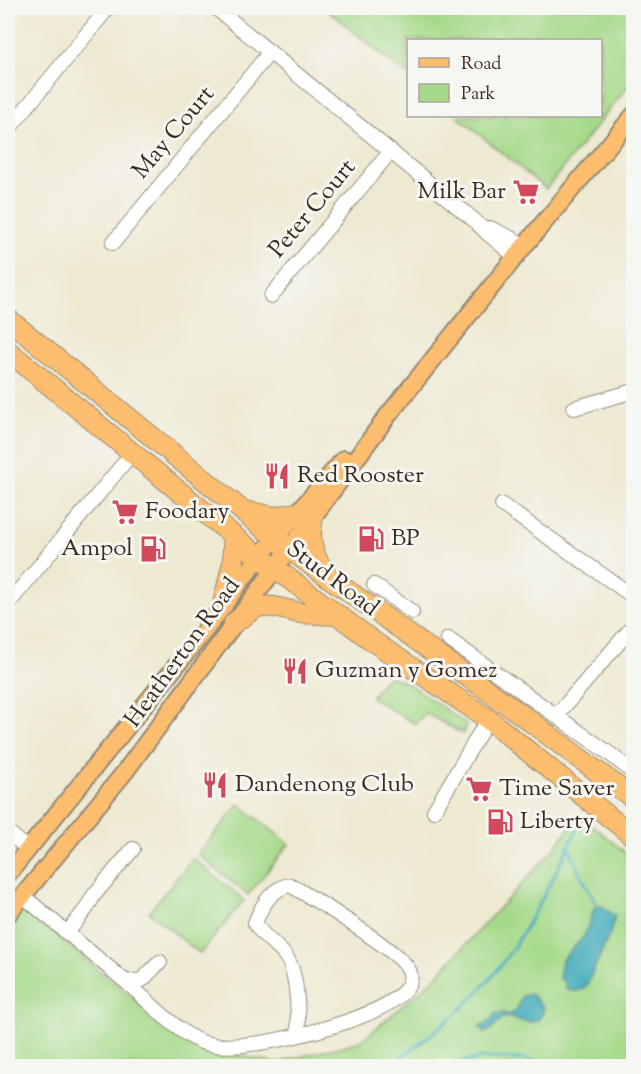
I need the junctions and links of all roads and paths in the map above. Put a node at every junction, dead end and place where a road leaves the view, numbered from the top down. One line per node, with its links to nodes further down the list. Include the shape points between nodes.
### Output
1 (108, 8): 5 (street)
2 (216, 8): 3 (street)
3 (270, 52): 6 (street); 7 (street, May Court)
4 (633, 115): 8 (main road, Heatherton Road)
5 (8, 130)
6 (391, 151): 8 (street, via 486,233); 9 (street, Peter Court)
7 (113, 243)
8 (520, 251): 17 (main road, Heatherton Road, via 389,414 352,449)
9 (271, 296)
10 (8, 320): 16 (highway, Stud Road)
11 (8, 351): 14 (highway, Stud Road)
12 (633, 391): 13 (street)
13 (574, 408)
14 (133, 452): 18 (highway, Stud Road); 24 (street)
15 (502, 505): 23 (street)
16 (241, 510): 17 (highway, via 275,516); 19 (highway, Stud Road)
17 (305, 515): 19 (main road, Heatherton Road); 21 (highway, via 310,543)
18 (233, 537): 20 (highway, Stud Road); 25 (highway, via 233,562)
19 (282, 544): 20 (main road, Heatherton Road); 21 (highway, Stud Road)
20 (267, 562): 25 (main road, Heatherton Road); 28 (highway, Stud Road); 29 (main road, Heatherton Road)
21 (325, 574): 26 (highway, Stud Road)
22 (374, 585): 26 (street)
23 (633, 597)
24 (8, 604)
25 (223, 604): 39 (main road, Heatherton Road)
26 (387, 606): 27 (street); 35 (highway, Stud Road)
27 (412, 612)
28 (336, 615): 29 (highway, via 258,606); 33 (highway, Stud Road)
29 (234, 623): 41 (main road, Heatherton Road, via 124,773)
30 (633, 625): 32 (street)
31 (448, 639): 32 (street)
32 (556, 716): 34 (street)
33 (488, 719): 36 (street); 38 (highway, Stud Road)
34 (633, 773)
35 (633, 799)
36 (434, 812)
37 (8, 832): 39 (street)
38 (633, 837)
39 (28, 849): 41 (main road); 42 (main road, Heatherton Road)
40 (133, 849): 46 (street)
41 (48, 865): 44 (main road, Heatherton Road)
42 (8, 874)
43 (8, 883): 44 (main road)
44 (23, 896): 45 (main road, Heatherton Road); 46 (street)
45 (8, 915)
46 (67, 933): 48 (street)
47 (160, 962): 48 (street, via 142,980)
48 (126, 982): 49 (street, via 189,1036 204,1043 252,1044)
49 (299, 1035): 49 (street, via 375,1012 398,997 410,978 408,969 392,952 290,885 281,886 269,898 255,923 288,960)

